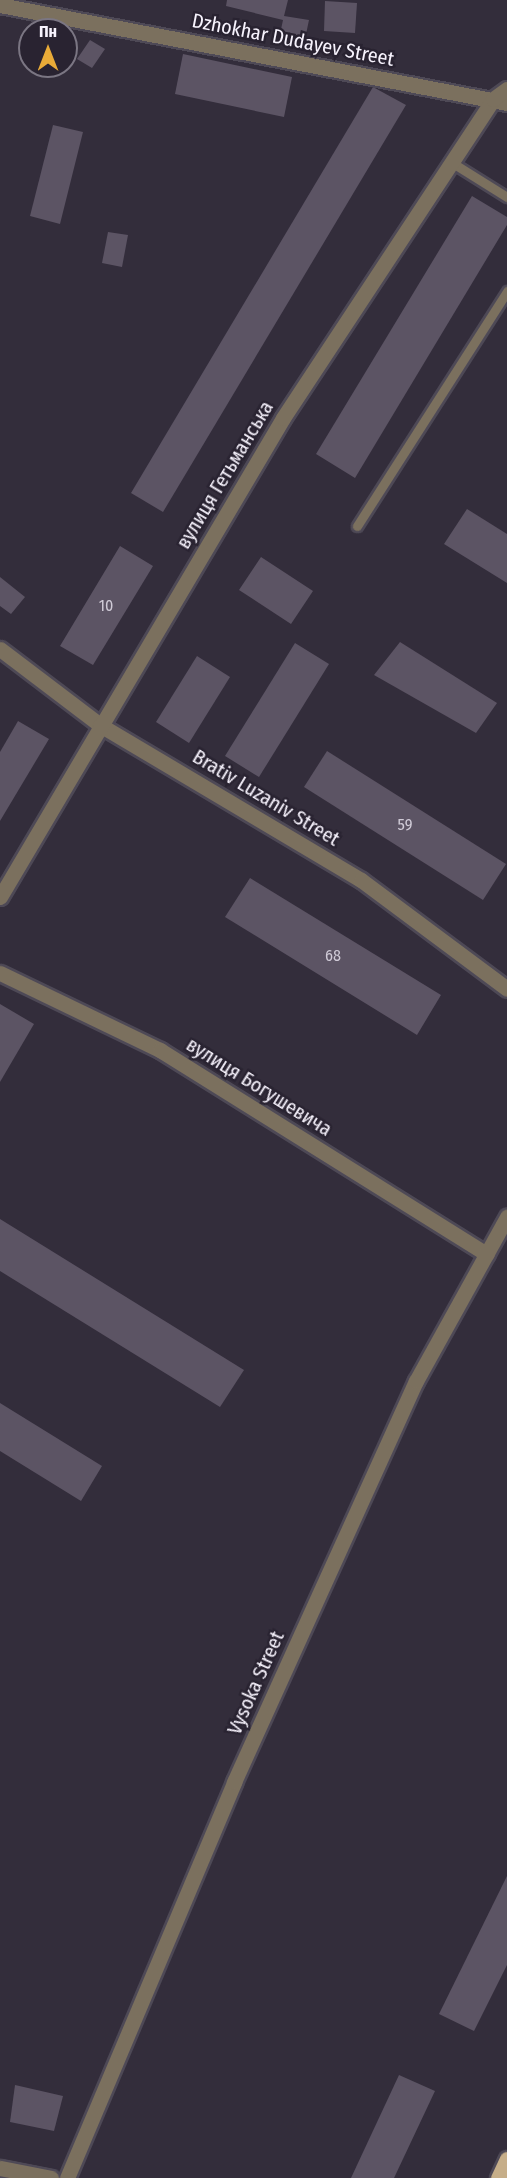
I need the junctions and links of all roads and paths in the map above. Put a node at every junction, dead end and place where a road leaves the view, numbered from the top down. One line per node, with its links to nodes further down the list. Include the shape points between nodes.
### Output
1 (0, 5): 3 (street, Dzhokhar Dudayev Street)
2 (507, 89): 3 (street, вулиця Гетьманська)
3 (500, 101): 4 (street, вулиця Гетьманська)
4 (451, 162): 5 (lane); 9 (street, вулиця Гетьманська, via 283,418)
5 (507, 197)
6 (507, 291): 7 (lane)
7 (357, 526)
8 (0, 649): 9 (street, Brativ Luzaniv Street)
9 (100, 725): 10 (street, вулиця Гетьманська); 12 (street, Brativ Luzaniv Street, via 361,880)
10 (0, 897)
11 (0, 973): 14 (street, вулиця Богушевича, via 160,1050)
12 (507, 989)
13 (507, 1217): 14 (street, Vysoka Street)
14 (487, 1254): 18 (street, Vysoka Street, via 416,1381 234,1782)
15 (507, 2159): 19 (main road)
16 (0, 2168): 17 (street)
17 (51, 2178)
18 (67, 2178)
19 (498, 2178)

